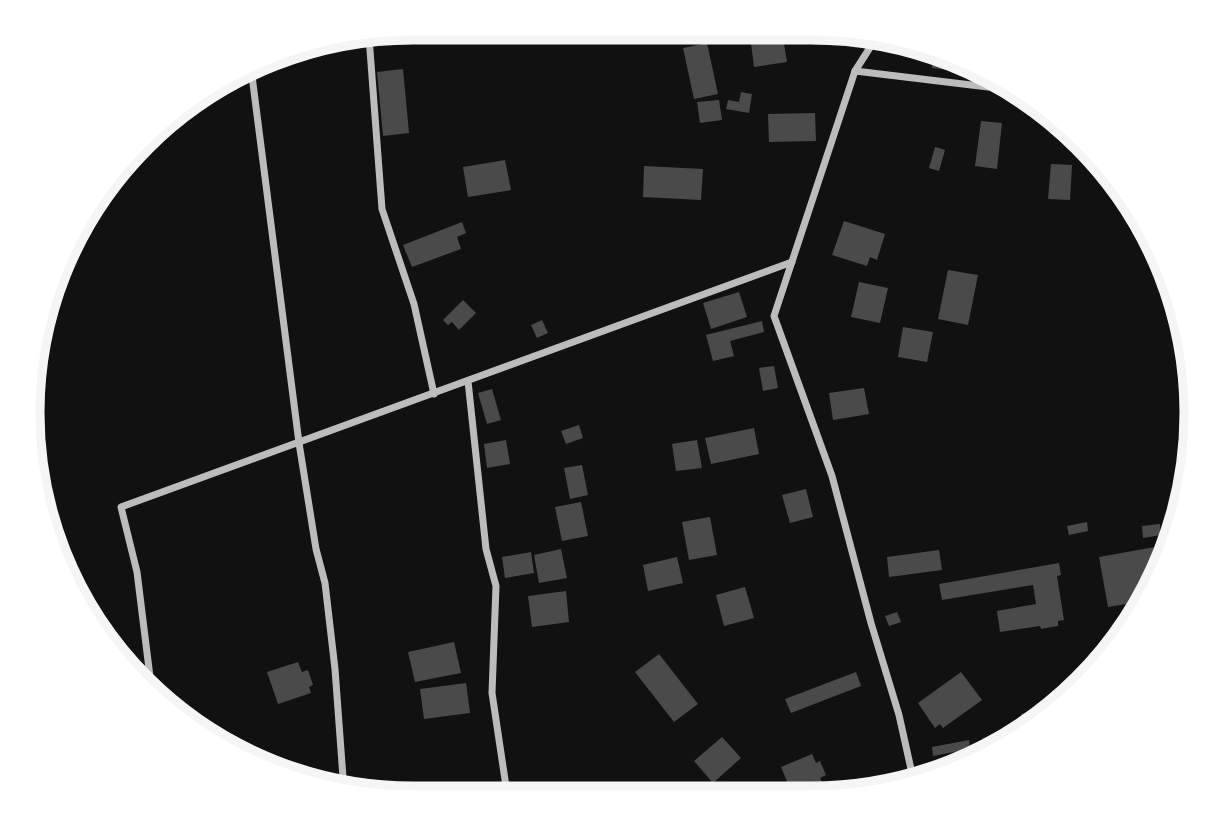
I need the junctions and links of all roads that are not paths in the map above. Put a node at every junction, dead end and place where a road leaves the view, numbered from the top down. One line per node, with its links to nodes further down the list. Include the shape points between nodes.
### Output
1 (371, 42): 8 (street, via 382,208 414,304)
2 (872, 45): 3 (street)
3 (855, 71): 5 (street); 6 (street)
4 (252, 77): 9 (street)
5 (992, 88)
6 (792, 262): 7 (street); 11 (street, via 774,316 832,477)
7 (468, 381): 8 (street); 13 (street, via 486,549 496,586 492,693)
8 (434, 394): 9 (street)
9 (299, 443): 10 (street, via 121,507 137,572); 12 (street, via 325,583)
10 (150, 678)
11 (912, 772)
12 (343, 779)
13 (506, 786)

